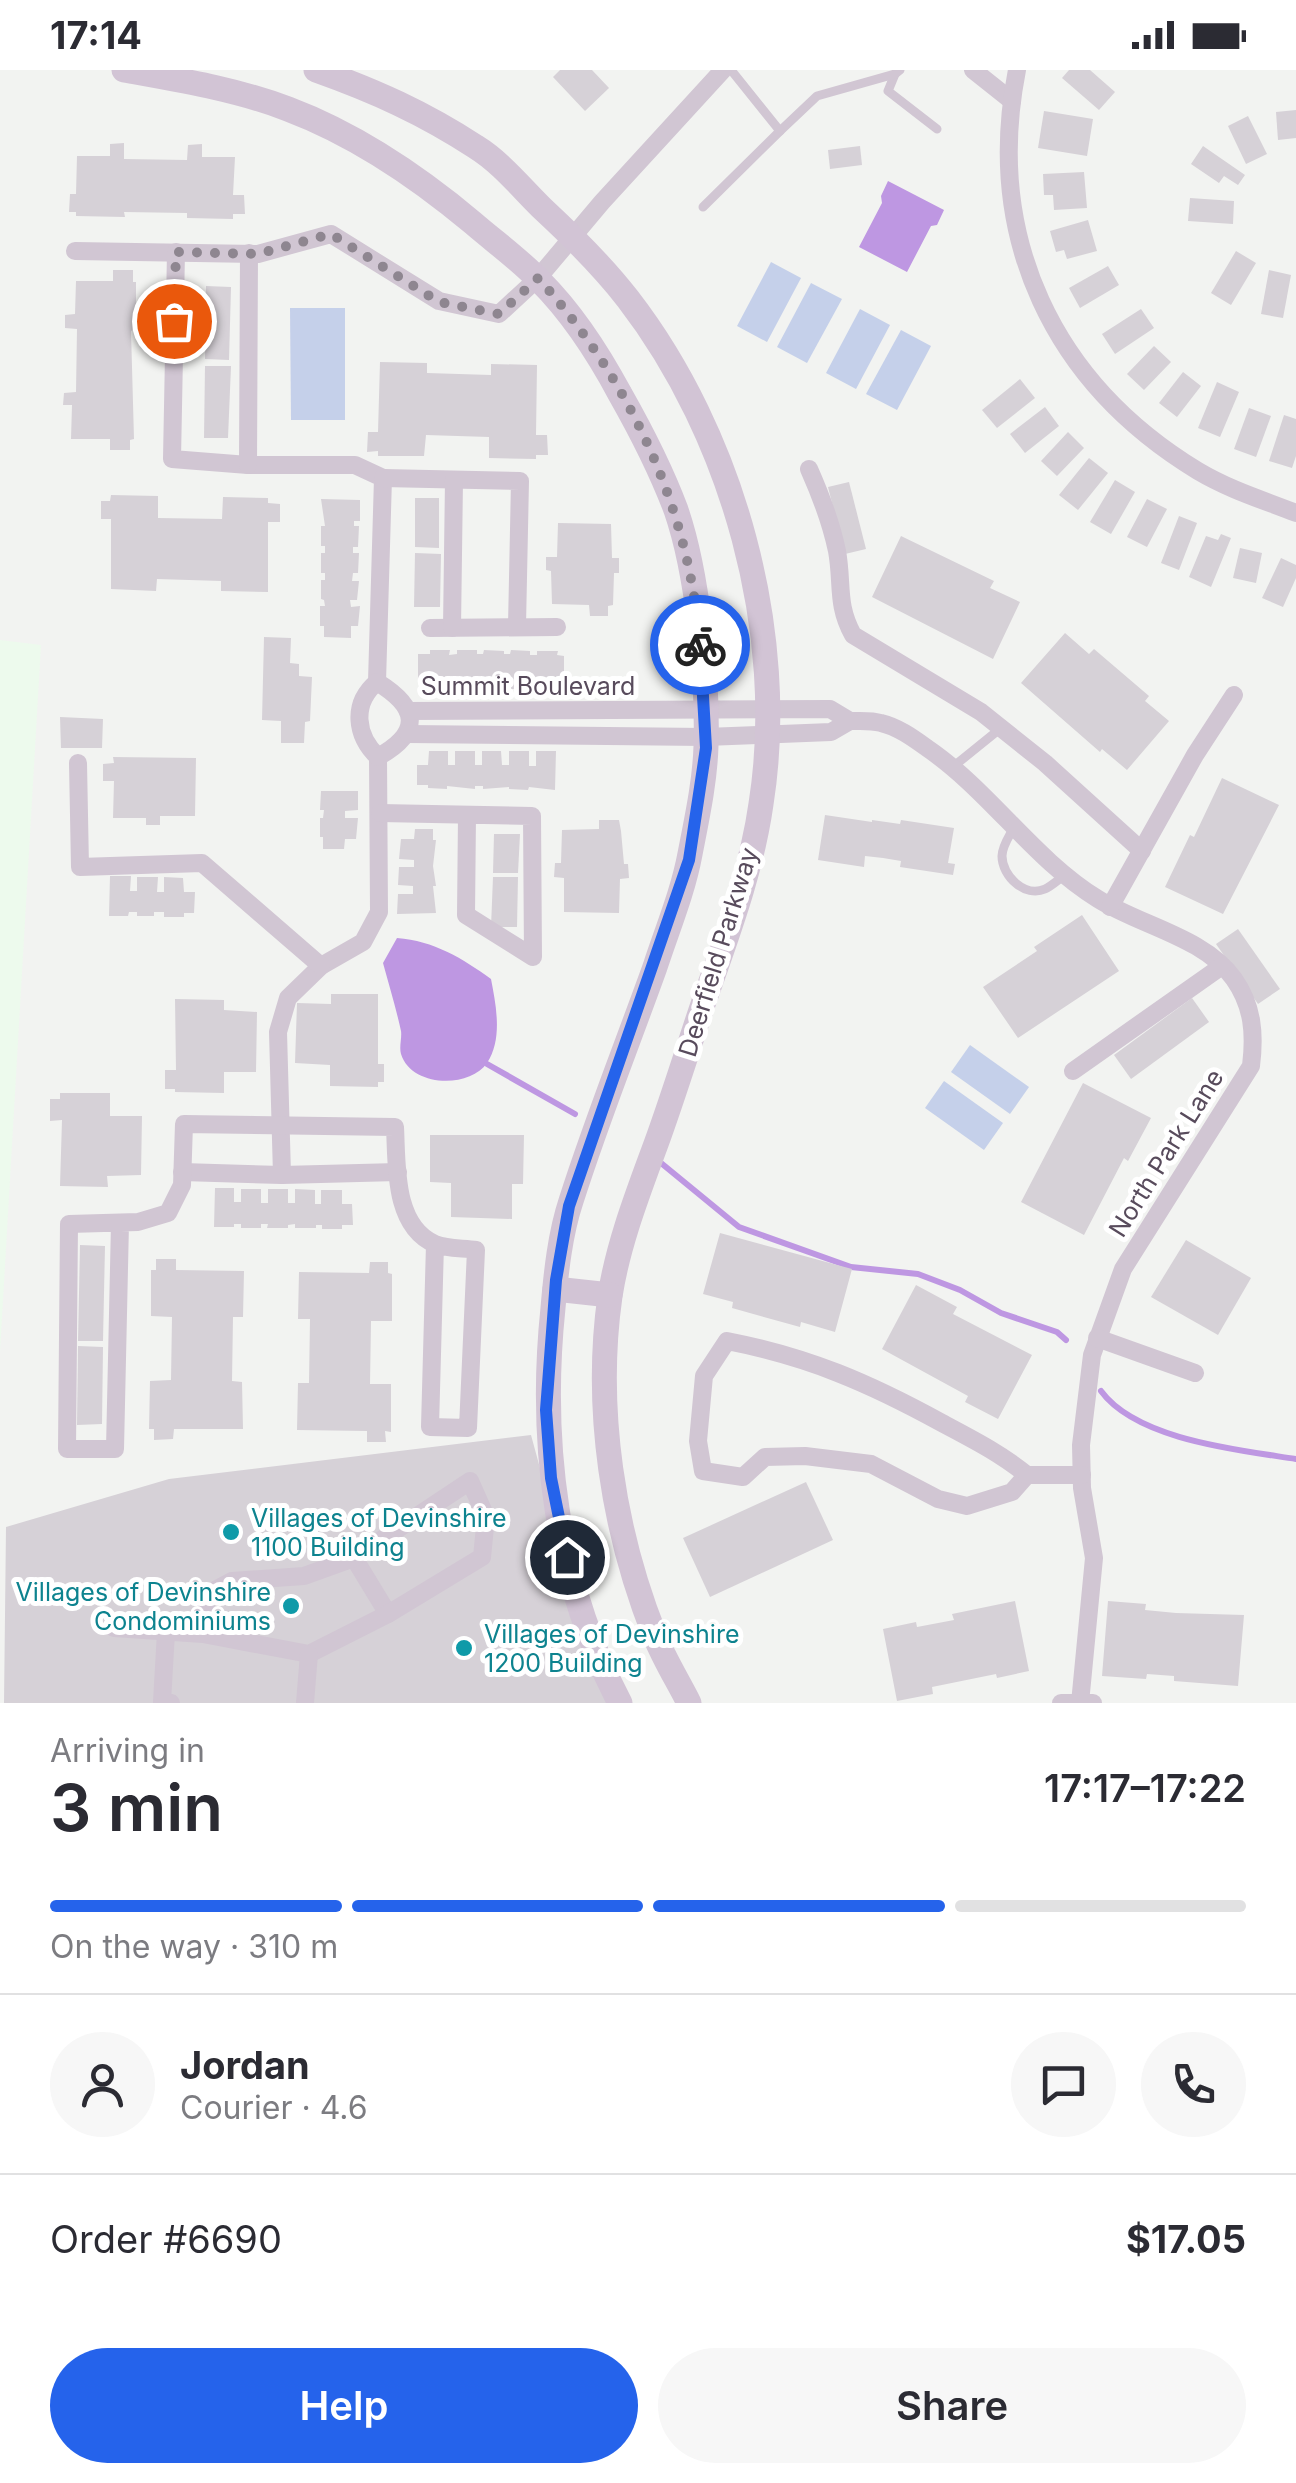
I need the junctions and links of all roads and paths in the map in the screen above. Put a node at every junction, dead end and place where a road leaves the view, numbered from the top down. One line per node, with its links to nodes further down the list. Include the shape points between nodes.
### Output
1 (124, 70): 16 (main road, via 262,100 347,134 416,177)
2 (316, 70): 12 (main road, Deerfield Parkway, via 390,96 481,150)
3 (723, 70): 12 (street)
4 (731, 70): 10 (lane)
5 (973, 70): 8 (street)
6 (1018, 70): 8 (street)
7 (898, 72): 9 (lane, via 888,91); 10 (lane, via 817,96)
8 (1012, 101): 21 (street, via 1008,148 1020,238 1038,296 1066,350 1128,419 1176,457 1228,487)
9 (937, 129)
10 (780, 131): 11 (lane)
11 (703, 207)
12 (572, 237): 16 (street); 28 (main road, Deerfield Parkway, via 628,299 678,374 718,456 742,532)
13 (75, 250): 14 (street)
14 (176, 252): 15 (street); 17 (street, via 172,459)
15 (249, 253): 16 (street, via 331,234 439,302 499,314); 17 (street)
16 (538, 278): 29 (main road, via 600,356 676,512 695,588)
17 (248, 466): 19 (street, via 355,465)
18 (809, 469): 32 (street, via 831,526 842,615 853,635)
19 (383, 478): 20 (street); 26 (street)
20 (454, 480): 22 (street, via 520,481); 25 (street)
21 (1296, 513)
22 (517, 626): 23 (street); 25 (street)
23 (556, 627)
24 (430, 628): 25 (street)
25 (452, 628)
26 (377, 682): 30 (street, via 401,697); 36 (street, via 361,704 359,728)
27 (1234, 695): 42 (street)
28 (768, 708): 29 (street, Summit Boulevard); 31 (street, North Park Lane, via 830,708); 34 (main road, Deerfield Parkway)
29 (705, 710): 30 (street, Summit Boulevard); 35 (main road)
30 (408, 711): 33 (street)
31 (850, 721): 34 (street, North Park Lane, via 831,732); 38 (street, North Park Lane, via 880,722 904,732)
32 (1001, 728): 38 (lane); 42 (street)
33 (408, 734): 35 (street, Summit Boulevard); 36 (street)
34 (766, 735): 35 (street, Summit Boulevard); 55 (main road, Deerfield Parkway, via 762,803 742,888 629,1219)
35 (706, 737): 54 (main road, via 689,860 569,1206)
36 (378, 757): 39 (street)
37 (78, 763): 45 (street, via 80,867 202,863)
38 (954, 766): 41 (street, North Park Lane)
39 (380, 813): 40 (street); 45 (street, via 379,912 363,942)
40 (467, 814): 40 (street, via 532,816 533,956 466,915)
41 (1014, 827): 43 (street, North Park Lane); 43 (lane, via 1001,852 1014,883 1044,890)
42 (1142, 850): 44 (street)
43 (1065, 874): 44 (street, North Park Lane)
44 (1110, 906): 46 (street, North Park Lane, via 1188,941)
45 (321, 966): 48 (street, via 288,998 278,1032)
46 (1222, 966): 47 (street); 56 (street, North Park Lane, via 1248,1007 1255,1036 1251,1066 1123,1269)
47 (1073, 1071)
48 (281, 1125): 49 (street, via 184,1124); 50 (street, via 395,1127); 51 (street)
49 (182, 1172): 51 (street); 52 (street, via 168,1212)
50 (398, 1172): 51 (street); 53 (street, via 412,1226)
51 (282, 1175)
52 (120, 1223): 52 (street, via 69,1224 67,1449 115,1449)
53 (435, 1244): 53 (street, via 430,1428 468,1428 476,1250)
54 (554, 1290): 55 (main road); 69 (main road, via 546,1410 551,1478 567,1557)
55 (610, 1295): 70 (main road, Deerfield Parkway, via 604,1376 611,1477 630,1566 656,1640)
56 (1097, 1338): 57 (street); 59 (street, North Park Lane, via 1082,1419)
57 (1196, 1374)
58 (1027, 1474): 58 (street, via 871,1384 785,1352 727,1341 704,1376 698,1441 703,1471 743,1477 765,1457 871,1464 967,1506 1012,1492); 59 (street)
59 (1082, 1475): 66 (street, North Park Lane, via 1094,1558)
60 (354, 1558): 61 (street); 61 (street, via 470,1481 486,1517 482,1556); 64 (street, via 304,1576 232,1581 206,1595)
61 (388, 1614): 65 (street)
62 (114, 1628): 63 (street)
63 (166, 1632): 64 (street); 67 (street, via 162,1702)
64 (203, 1634): 65 (street)
65 (309, 1654): 68 (street)
66 (1080, 1702): 71 (street); 72 (street)
67 (171, 1703)
68 (305, 1703)
69 (620, 1703)
70 (689, 1703)
71 (1061, 1703)
72 (1093, 1703)

